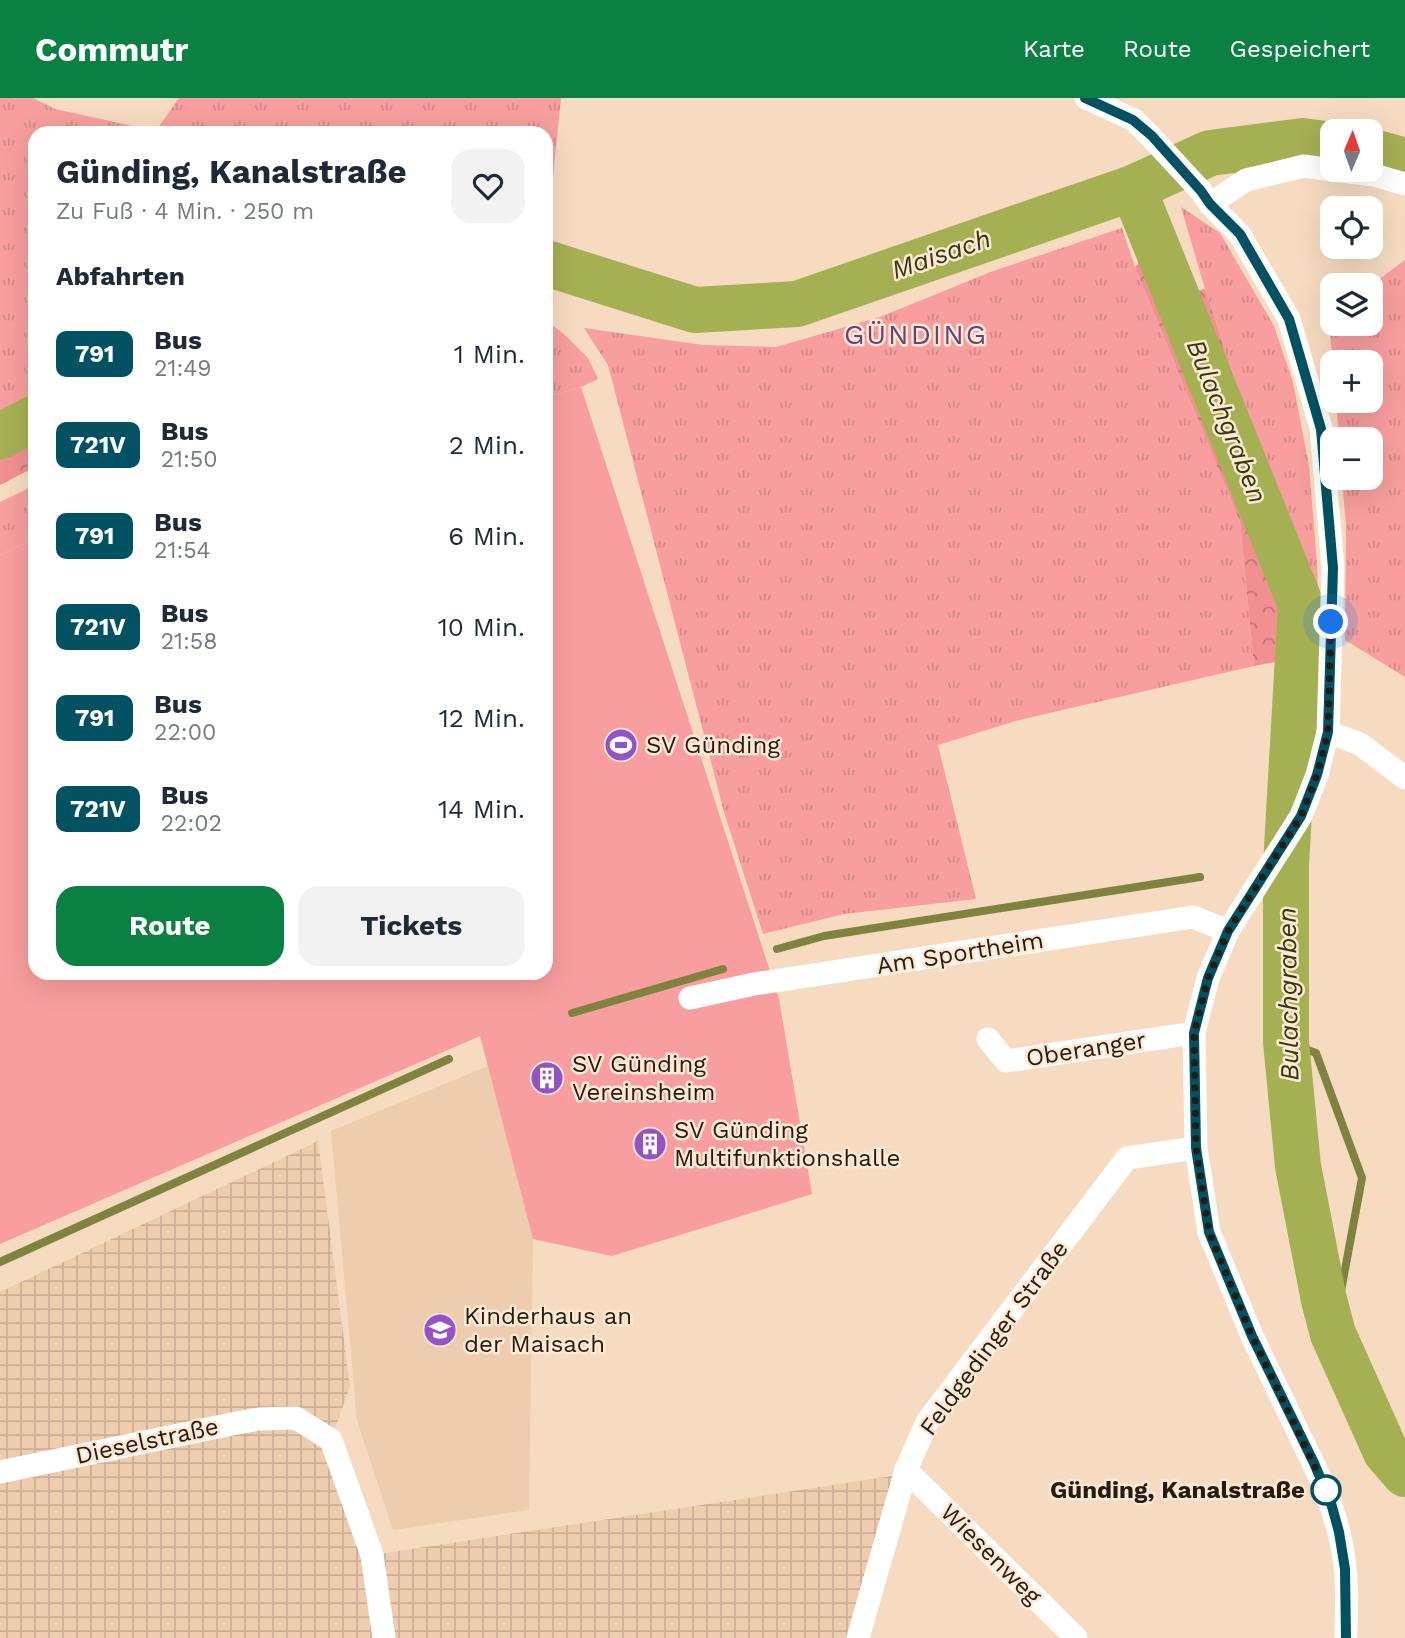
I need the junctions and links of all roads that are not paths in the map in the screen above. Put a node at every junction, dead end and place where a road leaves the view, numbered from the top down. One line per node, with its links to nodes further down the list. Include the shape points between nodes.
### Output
1 (1086, 98): 5 (street, via 1133,120)
2 (1320, 168): 5 (street, via 1304,166 1246,180)
3 (1383, 177): 4 (street)
4 (1405, 184)
5 (1206, 197): 6 (street, via 1240,234 1289,319 1321,429 1333,568)
6 (1328, 732): 7 (street, via 1360,744); 8 (street, via 1301,816)
7 (1405, 778)
8 (1228, 931): 9 (street, Am Sportheim, via 1193,917 754,984); 10 (street, via 1208,978)
9 (690, 998)
10 (1194, 1033): 11 (street, Oberanger, via 1006,1061); 12 (street)
11 (988, 1039)
12 (1196, 1148): 13 (street, Feldgedinger Straße, via 1127,1158 927,1422); 18 (street, via 1209,1232 1331,1503 1345,1569)
13 (906, 1470): 16 (street, Feldgedinger Straße); 17 (street, Wiesenweg)
14 (0, 1472): 15 (street, Dieselstraße, via 232,1423 296,1418 331,1440 372,1555)
15 (384, 1638)
16 (858, 1638)
17 (1076, 1638)
18 (1346, 1638)

